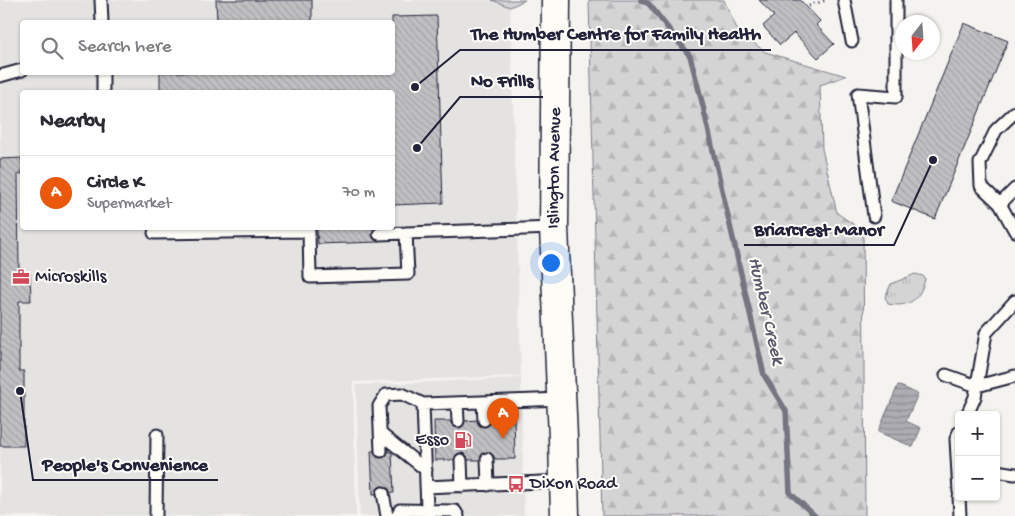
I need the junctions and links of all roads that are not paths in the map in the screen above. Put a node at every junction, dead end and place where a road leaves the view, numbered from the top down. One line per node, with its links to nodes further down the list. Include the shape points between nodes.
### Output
1 (101, 0): 5 (lane)
2 (844, 0): 6 (lane)
3 (896, 0): 14 (lane, via 896,97 858,94)
4 (556, 13): 15 (main road, Islington Avenue)
5 (102, 20)
6 (852, 41)
7 (20, 71): 9 (lane)
8 (102, 75): 10 (lane)
9 (0, 76)
10 (103, 90)
11 (1015, 112): 13 (lane, via 996,130 980,163 981,186)
12 (1015, 189): 13 (lane)
13 (1000, 204): 16 (lane)
14 (874, 216)
15 (554, 228): 18 (lane); 24 (main road, Islington Avenue)
16 (1015, 231)
17 (154, 233): 18 (lane, via 309,231 313,235 310,277 408,274)
18 (406, 233): 19 (lane)
19 (379, 234)
20 (1015, 301): 23 (lane, via 986,333)
21 (946, 375): 23 (lane)
22 (1015, 376): 23 (lane)
23 (977, 386): 28 (lane)
24 (562, 399): 25 (lane); 39 (main road, Islington Avenue)
25 (482, 402): 26 (lane); 29 (lane)
26 (457, 403): 27 (lane); 30 (lane)
27 (423, 404): 31 (lane, via 402,394 386,395 379,406); 36 (lane)
28 (969, 411)
29 (484, 420)
30 (458, 421)
31 (381, 434): 33 (lane); 36 (lane)
32 (157, 435): 46 (lane)
33 (381, 451)
34 (487, 459): 40 (lane)
35 (461, 460): 41 (lane)
36 (426, 470): 42 (lane)
37 (1000, 472): 38 (lane)
38 (1015, 474)
39 (564, 481): 40 (lane); 50 (main road, Islington Avenue)
40 (488, 485): 41 (lane)
41 (462, 486): 42 (lane)
42 (426, 487): 45 (lane)
43 (383, 493): 47 (lane)
44 (959, 501): 51 (lane)
45 (427, 509): 48 (lane, via 400,510); 49 (lane, via 455,511)
46 (156, 516)
47 (387, 516)
48 (397, 516)
49 (458, 516)
50 (565, 516)
51 (960, 516)

